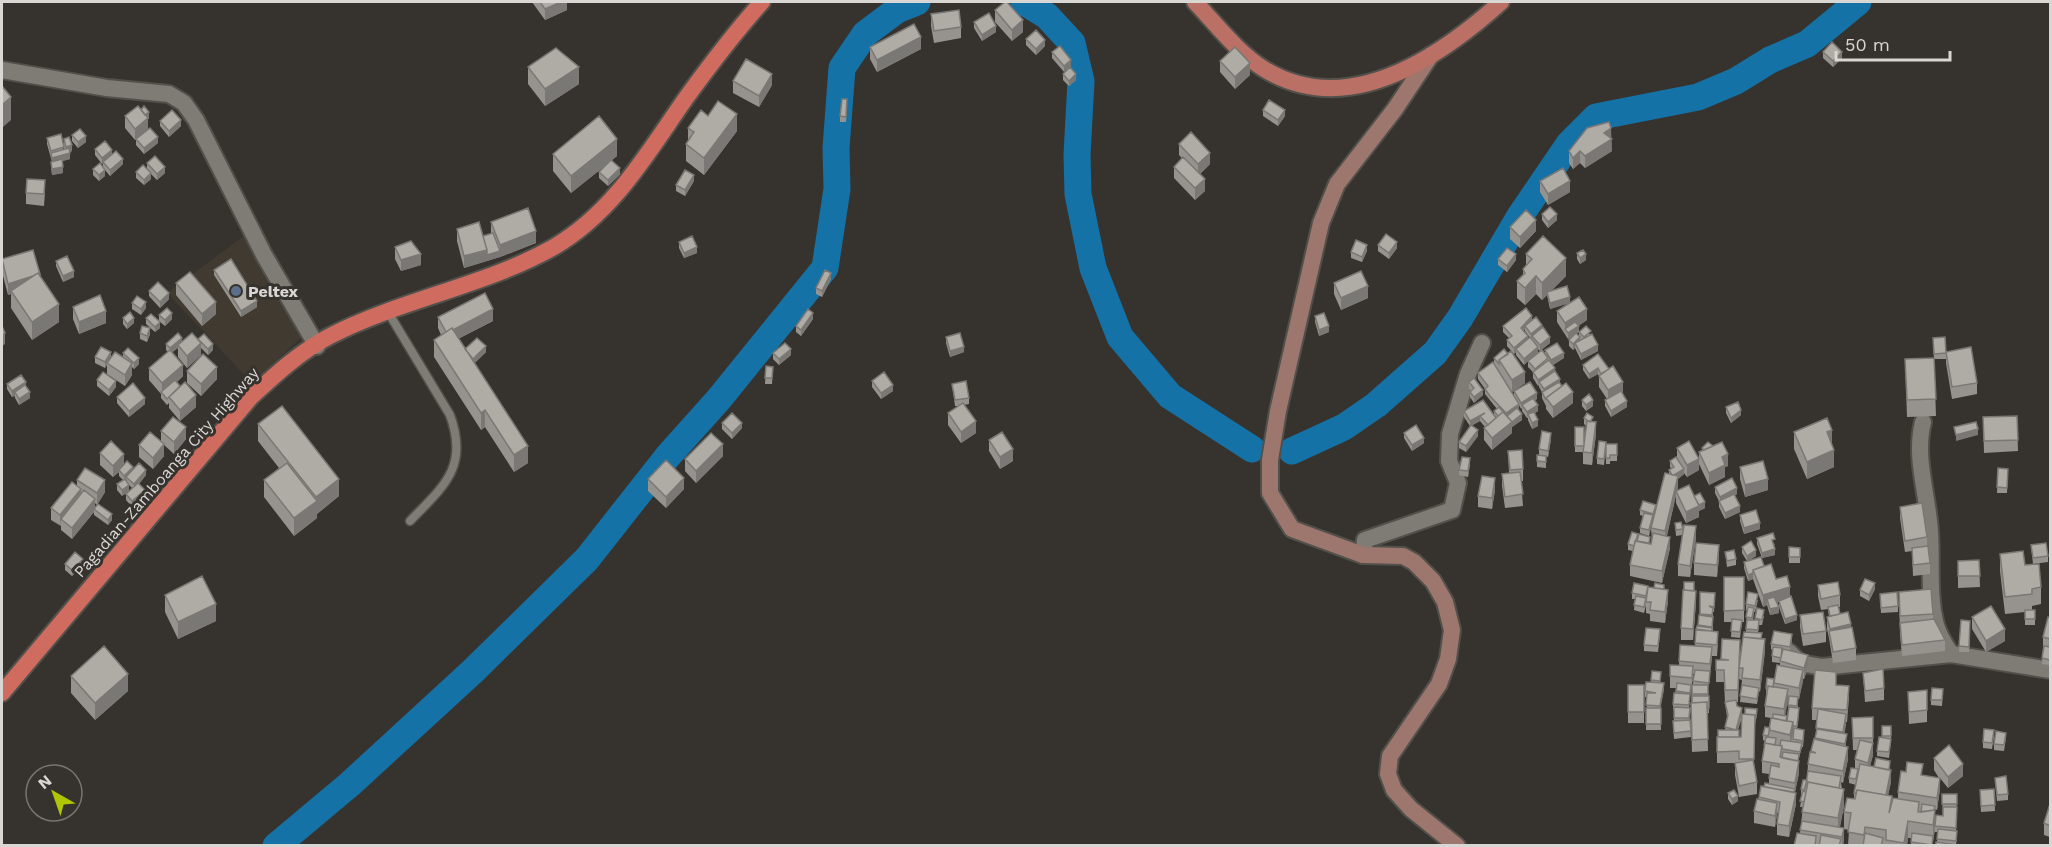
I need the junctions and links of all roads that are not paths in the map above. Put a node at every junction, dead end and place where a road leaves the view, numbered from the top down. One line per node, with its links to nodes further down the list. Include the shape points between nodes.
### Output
1 (762, 2): 6 (highway, Pagadian-Zamboanga City Highway, via 739,27 642,165 585,225 555,246 515,265)
2 (1196, 2): 4 (main road, via 1263,69 1293,83 1325,89 1355,87 1396,74)
3 (1501, 2): 4 (main road)
4 (1431, 55): 11 (main road, via 1337,184 1321,223 1270,460 1270,493 1292,529)
5 (2, 69): 8 (street, via 107,88 170,94 184,103 295,314)
6 (388, 312): 8 (highway, Pagadian-Zamboanga City Highway, via 328,337); 10 (lane, via 450,415 458,451 455,467 441,489)
7 (1482, 343): 11 (street, via 1450,434 1449,461 1458,483 1452,510 1365,540)
8 (317, 346): 15 (highway, Pagadian-Zamboanga City Highway, via 280,369 251,397)
9 (1923, 422): 13 (street, via 1918,441 1930,529 1934,614)
10 (410, 521)
11 (1363, 555): 16 (main road, via 1403,556 1414,562 1446,602 1452,630 1448,659 1439,684 1390,756 1388,774 1394,789 1411,810)
12 (1777, 640): 13 (street, via 1800,663 1822,667)
13 (1951, 654): 14 (street)
14 (2050, 670)
15 (2, 693)
16 (1457, 846)

